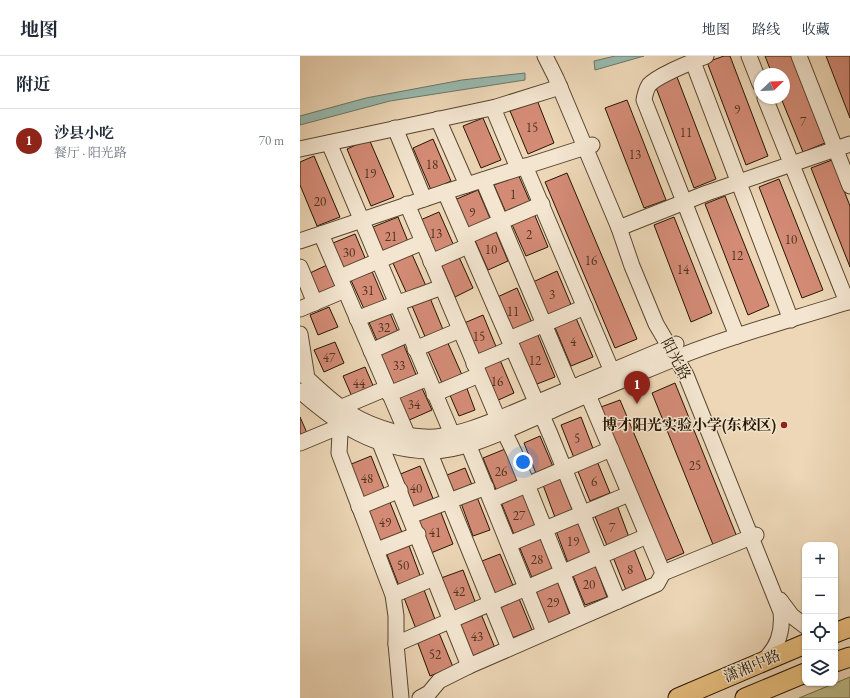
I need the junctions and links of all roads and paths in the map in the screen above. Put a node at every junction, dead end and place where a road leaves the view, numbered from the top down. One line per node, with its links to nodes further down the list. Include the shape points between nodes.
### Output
1 (545, 56): 7 (street, 阳光路)
2 (554, 56): 14 (street, 阳光路)
3 (749, 56): 6 (street)
4 (799, 56): 16 (street)
5 (699, 59): 20 (street); 25 (street, via 650,84 644,100)
6 (754, 69)
7 (560, 88): 9 (street); 14 (street, 阳光路)
8 (767, 104): 17 (street)
9 (493, 108): 10 (street); 18 (street)
10 (438, 119): 11 (street); 21 (street)
11 (395, 128): 12 (street); 24 (street)
12 (328, 143): 15 (street); 28 (street)
13 (850, 144): 16 (street)
14 (589, 146): 18 (street); 30 (street, 阳光路)
15 (300, 149)
16 (836, 149): 17 (street); 22 (street)
17 (792, 164): 20 (street); 40 (street)
18 (522, 167): 19 (street); 27 (street)
19 (483, 180): 21 (street); 29 (street)
20 (738, 182): 25 (street); 46 (street)
21 (467, 185): 23 (street)
22 (850, 186)
23 (445, 192): 24 (street); 33 (street)
24 (424, 199): 26 (street)
25 (683, 202): 30 (street); 51 (street)
26 (407, 204): 28 (street); 34 (street)
27 (542, 204): 29 (street); 43 (street)
28 (361, 221): 31 (street); 35 (street)
29 (500, 222): 33 (street); 47 (street)
30 (622, 226): 55 (street, 阳光路)
31 (321, 234): 32 (street); 38 (street)
32 (300, 241)
33 (467, 241): 36 (street); 52 (street)
34 (423, 242): 35 (street); 36 (street)
35 (378, 261): 38 (street); 42 (street)
36 (431, 262): 39 (street)
37 (300, 267): 41 (street)
38 (342, 284): 41 (street); 45 (street)
39 (442, 287): 42 (street); 48 (street)
40 (848, 302): 46 (street)
41 (315, 303): 44 (street)
42 (397, 303): 45 (street); 50 (street)
43 (585, 307): 47 (street); 57 (street)
44 (300, 309)
45 (357, 319): 54 (street)
46 (791, 320): 51 (street)
47 (544, 324): 52 (street); 60 (street)
48 (460, 330): 53 (street); 56 (street)
49 (300, 334): 59 (street)
50 (409, 334): 53 (street); 54 (street)
51 (737, 336): 55 (street)
52 (511, 343): 56 (street); 63 (street)
53 (415, 349): 58 (street)
54 (371, 351): 61 (street)
55 (676, 351): 57 (street); 85 (street, 阳光路)
56 (477, 369): 62 (street); 65 (street)
57 (615, 377): 60 (street)
58 (428, 378): 61 (street); 62 (street)
59 (302, 380): 64 (street)
60 (580, 389): 63 (street); 71 (street)
61 (388, 391): 64 (street); 66 (street)
62 (434, 394): 67 (street)
63 (539, 409): 65 (street); 73 (street)
64 (345, 415): 66 (street); 68 (street); 69 (street); 79 (street, via 338,443 339,453)
65 (501, 425): 67 (street); 70 (street); 74 (street)
66 (406, 434): 67 (street, via 430,437)
67 (452, 434)
68 (300, 443)
69 (380, 443): 72 (street, via 404,449); 75 (street)
70 (468, 444): 72 (street); 76 (street)
71 (611, 449): 73 (street); 77 (street)
72 (429, 451): 78 (street)
73 (565, 469): 74 (street); 80 (street)
74 (528, 485): 76 (street); 82 (street)
75 (400, 490): 79 (street); 81 (street)
76 (488, 494): 78 (street); 86 (street)
77 (629, 494): 80 (street); 84 (street)
78 (449, 501): 81 (street); 95 (street)
79 (359, 507): 87 (street)
80 (583, 513): 82 (street); 88 (street)
81 (410, 516): 83 (street)
82 (545, 529): 86 (street); 89 (street)
83 (418, 534): 87 (street); 91 (street)
84 (647, 536): 88 (street); 90 (street)
85 (754, 536): 90 (street); 98 (street, 阳光路, via 779,597 792,616); 107 (street, 阳光路, via 781,612 782,625 773,650)
86 (509, 544): 92 (street)
87 (377, 550): 93 (street)
88 (601, 556): 89 (street); 94 (street)
89 (563, 573): 92 (street); 96 (street)
90 (663, 573): 94 (street, via 657,584)
91 (434, 578): 93 (street); 97 (street)
92 (527, 588): 95 (street); 100 (street)
93 (393, 595): 102 (street)
94 (618, 601): 96 (street)
95 (491, 604): 97 (street); 104 (street)
96 (580, 617): 100 (street)
97 (451, 621): 102 (street); 108 (street)
98 (802, 624)
99 (850, 627): 101 (main road)
100 (544, 632): 104 (street)
101 (838, 632)
102 (396, 644): 110 (street)
103 (802, 645): 107 (main road, 潇湘中路)
104 (509, 648): 108 (street)
105 (850, 657): 106 (main road)
106 (838, 661)
107 (762, 662): 112 (main road, 潇湘中路)
108 (469, 666): 111 (street, via 439,681 429,693)
109 (802, 674): 113 (main road, 潇湘中路)
110 (401, 698)
111 (420, 698)
112 (678, 698)
113 (744, 698)

